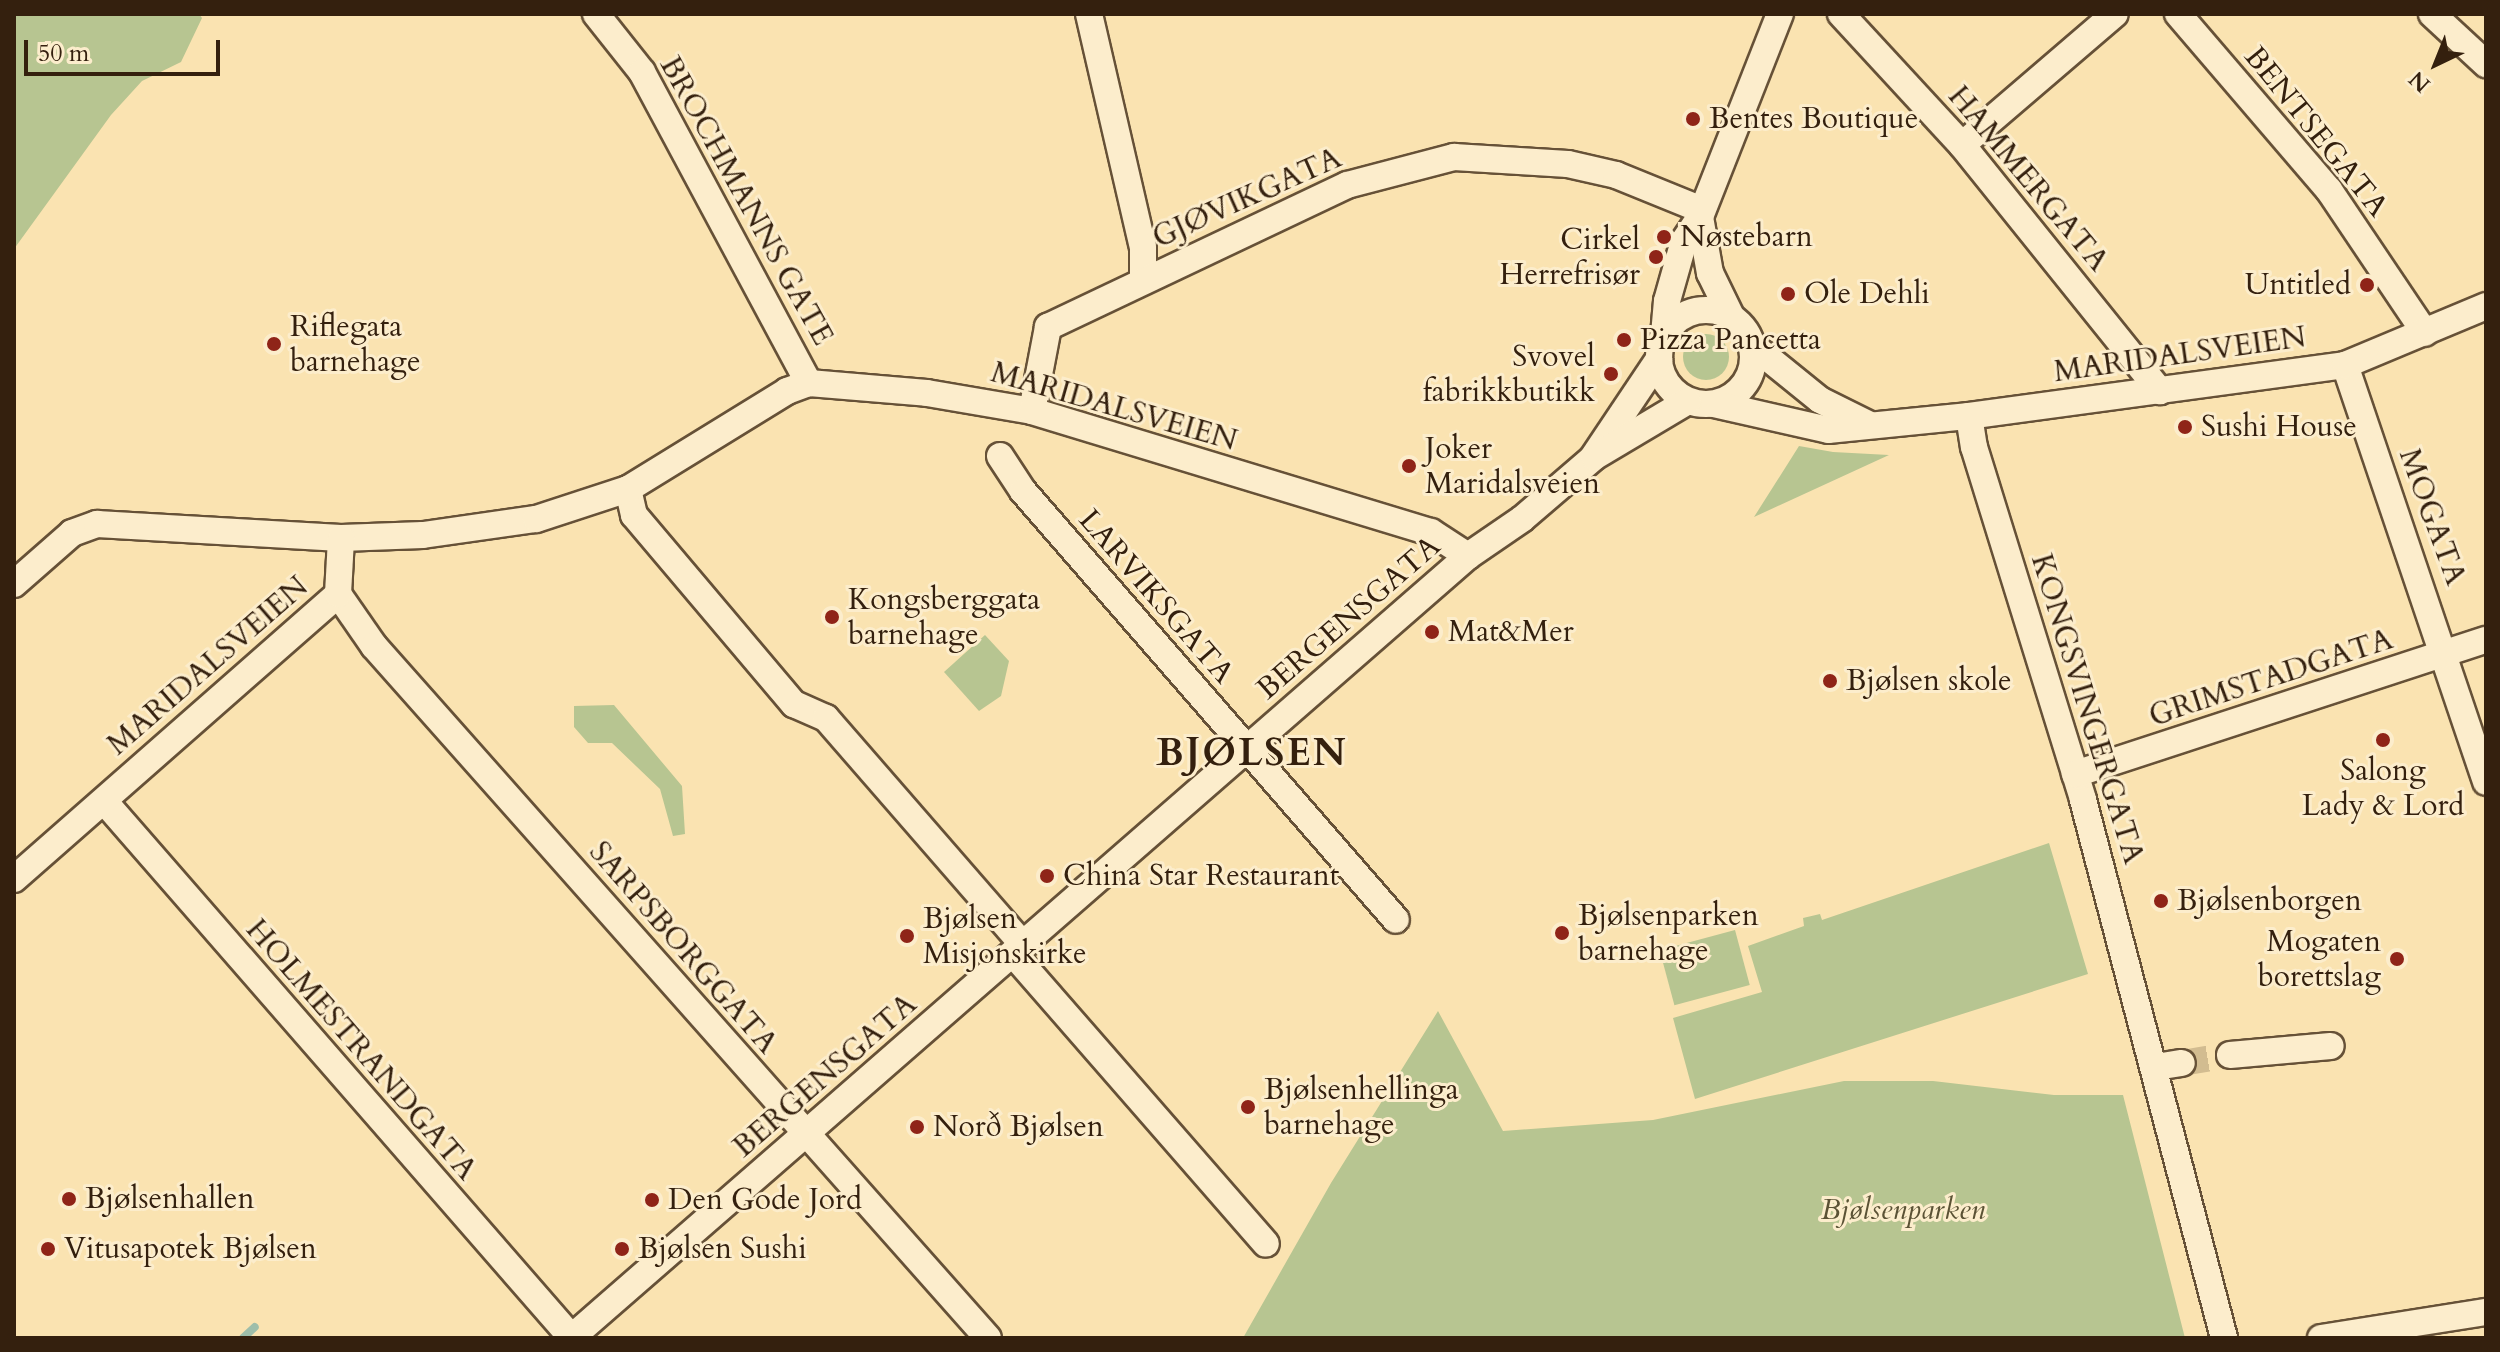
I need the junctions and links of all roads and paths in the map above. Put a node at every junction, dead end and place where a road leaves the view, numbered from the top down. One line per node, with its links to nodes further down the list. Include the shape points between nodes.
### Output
1 (596, 14): 18 (street, BROCHMANNS GATE, via 642,72)
2 (1089, 14): 11 (street, via 1143,247)
3 (1780, 14): 10 (street)
4 (1841, 14): 9 (street, HAMMERGATA)
5 (2115, 14): 9 (street)
6 (2178, 14): 14 (street, BENTSEGATA, via 2329,190)
7 (2432, 14): 8 (street)
8 (2486, 64)
9 (1962, 145): 19 (street, HAMMERGATA)
10 (1701, 213): 11 (street, GJØVIKGATA, via 1616,175 1568,164 1454,157 1347,185); 13 (street, via 1710,273); 16 (street, via 1684,241)
11 (1143, 280): 21 (street, GJØVIKGATA, via 1048,327)
12 (2486, 306): 14 (street, MARIDALSVEIEN)
13 (1731, 316): 15 (street); 16 (street, via 1699,310 1678,318)
14 (2425, 333): 17 (street, MARIDALSVEIEN)
15 (1752, 345): 20 (street, via 1746,383); 23 (street, MARIDALSVEIEN, via 1837,412)
16 (1661, 347): 20 (street, via 1667,384); 25 (street, BERGENSGATA)
17 (2345, 365): 19 (street, MARIDALSVEIEN); 32 (street, MOGATA)
18 (809, 383): 21 (street, MARIDALSVEIEN, via 927,393); 26 (street, MARIDALSVEIEN, via 787,391)
19 (2160, 391): 22 (street, MARIDALSVEIEN)
20 (1701, 403): 23 (street, MARIDALSVEIEN, via 1802,428); 25 (street, BERGENSGATA)
21 (1032, 411): 28 (street, MARIDALSVEIEN, via 1431,532)
22 (1969, 416): 23 (street, MARIDALSVEIEN); 34 (street, KONGSVINGERGATA, via 1974,447)
23 (1872, 425)
24 (1000, 456): 33 (street, LARVIKSGATA, via 1023,491)
25 (1594, 457): 28 (street, BERGENSGATA, via 1507,531)
26 (628, 489): 27 (street, MARIDALSVEIEN, via 536,519 423,535); 39 (street, via 634,515 794,704 826,718)
27 (341, 538): 29 (street, via 97,524 72,533); 30 (street, MARIDALSVEIEN)
28 (1468, 556): 33 (street, BERGENSGATA)
29 (14, 584)
30 (338, 594): 36 (street, MARIDALSVEIEN); 44 (street, SARPSBORGGATA, via 374,646)
31 (2486, 640): 32 (street, GRIMSTADGATA)
32 (2446, 655): 34 (street, GRIMSTADGATA); 35 (street, MOGATA)
33 (1246, 751): 38 (street, LARVIKSGATA); 39 (street, BERGENSGATA)
34 (2075, 774): 43 (street, KONGSVINGERGATA)
35 (2486, 782)
36 (104, 801): 37 (street, MARIDALSVEIEN); 47 (street, HOLMESTRANDGATA)
37 (14, 879)
38 (1396, 920)
39 (1019, 951): 44 (street, BERGENSGATA); 45 (street)
40 (2331, 1046): 41 (street)
41 (2230, 1055)
42 (2182, 1063): 43 (street)
43 (2156, 1067): 49 (street, KONGSVINGERGATA)
44 (806, 1135): 47 (street, BERGENSGATA); 48 (street, SARPSBORGGATA)
45 (1266, 1244)
46 (2486, 1312): 50 (street)
47 (572, 1338)
48 (988, 1338)
49 (2224, 1338)
50 (2321, 1338)

